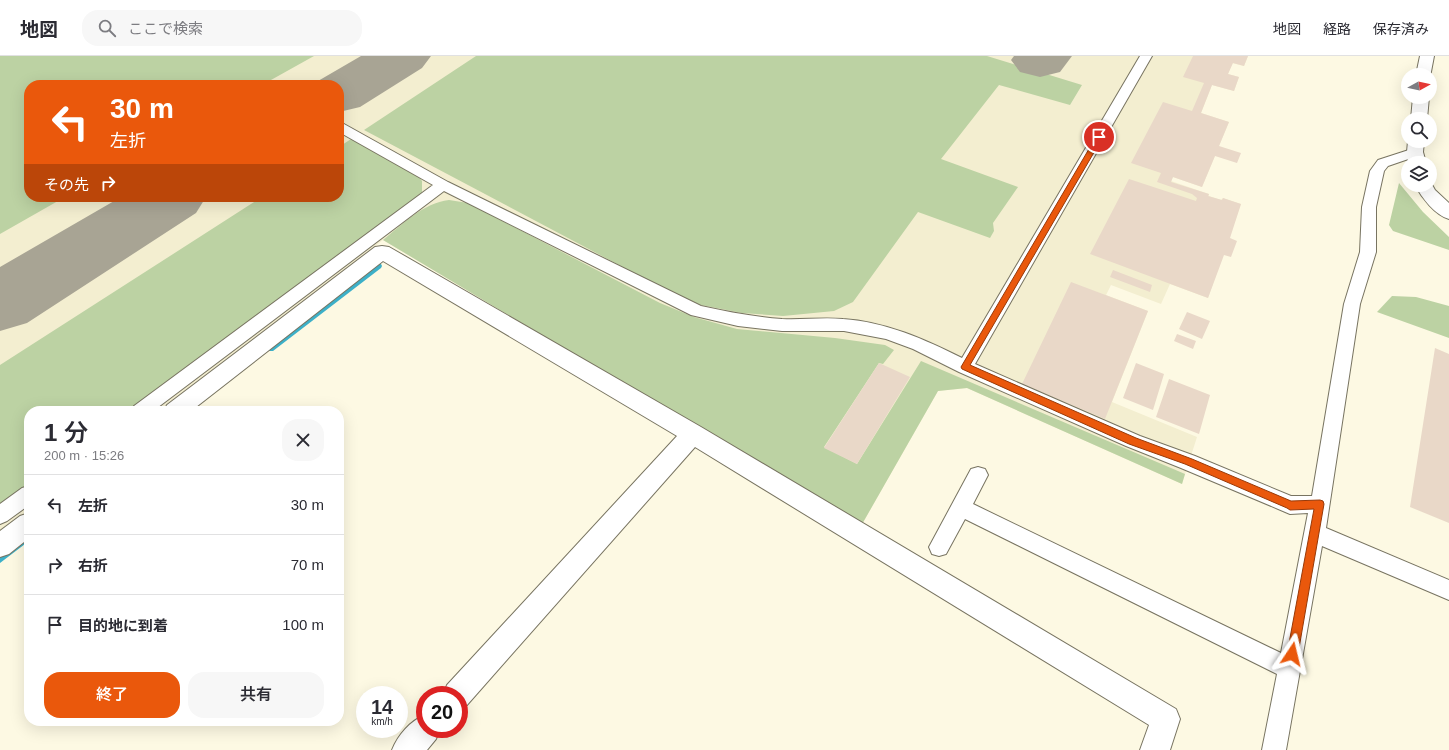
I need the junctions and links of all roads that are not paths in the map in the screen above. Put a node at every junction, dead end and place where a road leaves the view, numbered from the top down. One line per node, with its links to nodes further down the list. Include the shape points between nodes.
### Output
1 (1146, 56): 9 (lane)
2 (1427, 56): 3 (street)
3 (1425, 68)
4 (344, 130): 6 (lane)
5 (1416, 152): 15 (lane, via 1383,163 1378,171 1369,207 1368,252 1352,304)
6 (443, 185): 9 (lane, via 697,311 738,320 782,325 844,325 888,333 919,344); 10 (lane)
7 (1428, 192): 8 (street)
8 (1449, 213)
9 (965, 367): 15 (lane, via 1133,441 1290,505)
10 (147, 406)
11 (182, 406): 12 (street, via 382,252)
12 (693, 434): 24 (street); 27 (street, via 1166,719)
13 (978, 475): 16 (lane)
14 (24, 498): 17 (lane)
15 (1320, 504): 19 (lane)
16 (960, 507): 21 (lane); 23 (lane)
17 (0, 515)
18 (24, 528): 20 (street)
19 (1314, 533): 22 (lane); 23 (lane)
20 (0, 546)
21 (939, 547)
22 (1449, 590)
23 (1290, 669): 28 (lane)
24 (464, 686)
25 (418, 738): 26 (street)
26 (407, 750)
27 (1155, 750)
28 (1274, 750)

